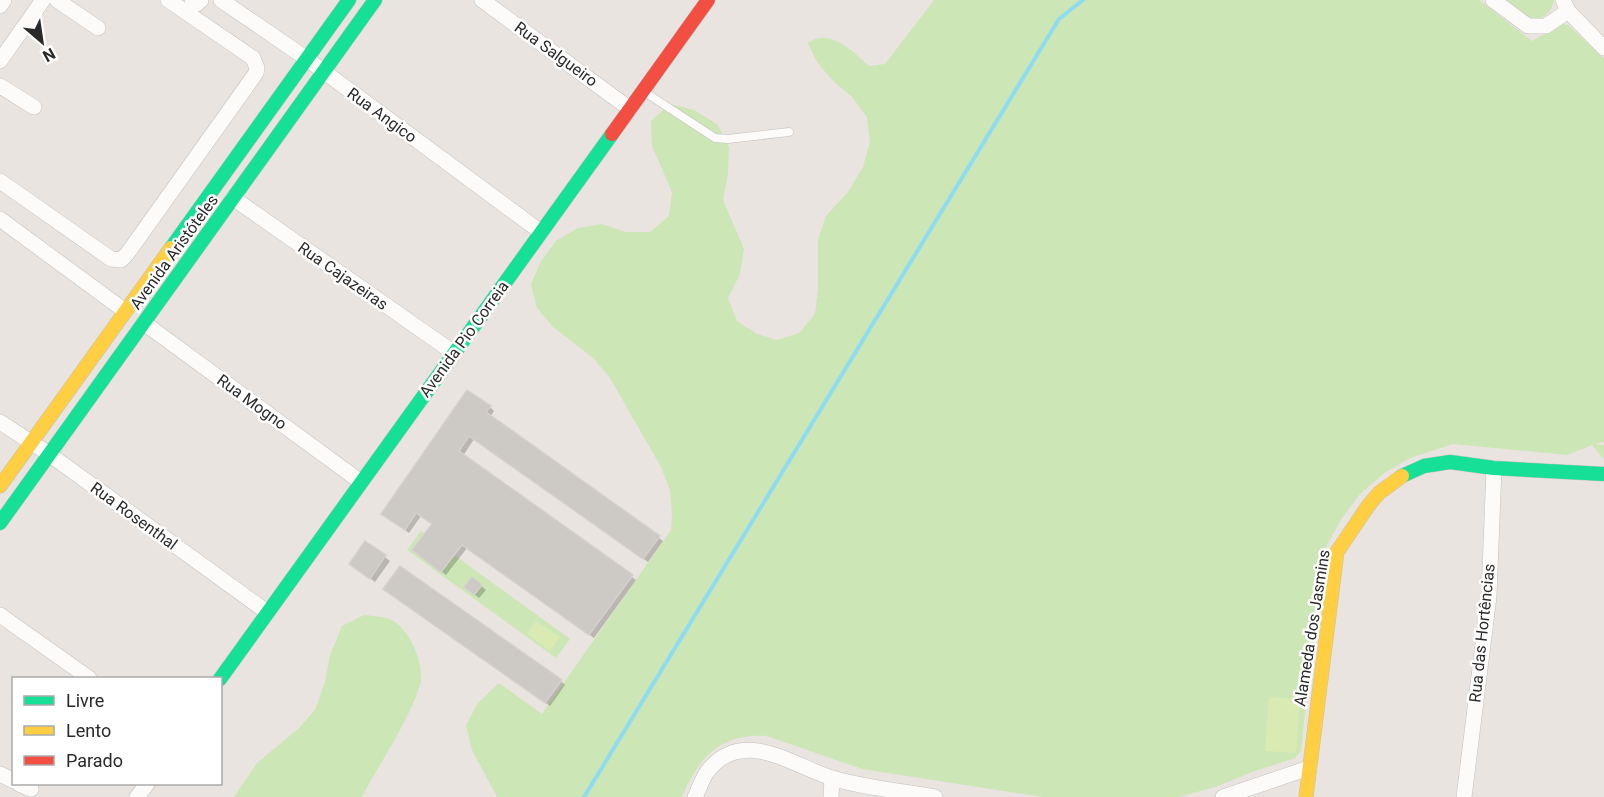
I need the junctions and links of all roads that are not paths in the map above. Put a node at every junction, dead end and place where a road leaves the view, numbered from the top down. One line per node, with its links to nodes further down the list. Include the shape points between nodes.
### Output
1 (4, 0): 12 (street)
2 (43, 0): 17 (street)
3 (57, 0): 14 (street)
4 (168, 0): 11 (street)
5 (221, 0): 16 (street, Rua Angico)
6 (349, 0): 16 (street, Avenida Aristóteles)
7 (375, 0): 18 (street, Avenida Aristóteles)
8 (482, 0): 22 (street, Rua Salgueiro)
9 (708, 0): 20 (street, Avenida Pio Correia)
10 (1493, 0): 13 (street, via 1528,26 1546,26)
11 (195, 5): 24 (street, via 253,58 256,73 121,260 111,259)
12 (0, 6)
13 (1565, 6): 15 (street)
14 (98, 28)
15 (1604, 48)
16 (307, 59): 18 (street, Rua Angico); 28 (street, Avenida Aristóteles)
17 (0, 61)
18 (323, 72): 25 (street, Avenida Aristóteles); 27 (street, Rua Angico)
19 (0, 86): 21 (street)
20 (643, 91): 22 (street, Avenida Pio Correia); 23 (lane, via 715,138)
21 (34, 107)
22 (630, 109): 27 (street, Avenida Pio Correia)
23 (789, 132)
24 (0, 181)
25 (233, 198): 29 (street, Avenida Aristóteles); 30 (street, Rua Cajazeiras)
26 (0, 219): 28 (street)
27 (541, 232): 30 (street, Avenida Pio Correia)
28 (125, 311): 32 (street, Avenida Aristóteles)
29 (144, 322): 33 (street, Avenida Aristóteles); 36 (street, Rua Mogno)
30 (454, 353): 36 (street, Avenida Pio Correia)
31 (0, 422): 32 (street, Rua Rosenthal)
32 (30, 444): 33 (street, Rua Rosenthal); 37 (street, Avenida Aristóteles)
33 (49, 454): 38 (street, Avenida Aristóteles); 39 (street, Rua Rosenthal)
34 (1494, 468): 35 (street, Alameda dos Jasmins); 43 (street, Alameda dos Jasmins, via 1446,462 1411,472 1377,493 1356,519 1337,552); 50 (street, Rua das Hortências, via 1489,596)
35 (1604, 474)
36 (361, 482): 39 (street, Avenida Pio Correia)
37 (0, 486)
38 (0, 523)
39 (267, 612): 42 (street, Avenida Pio Correia)
40 (0, 615): 41 (street)
41 (88, 677)
42 (221, 677)
43 (1309, 768): 48 (street); 49 (street, Alameda dos Jasmins)
44 (832, 778): 45 (street, via 752,749 727,754 707,772); 46 (street); 47 (street)
45 (695, 797)
46 (831, 797)
47 (935, 797)
48 (1223, 797)
49 (1306, 797)
50 (1464, 797)

